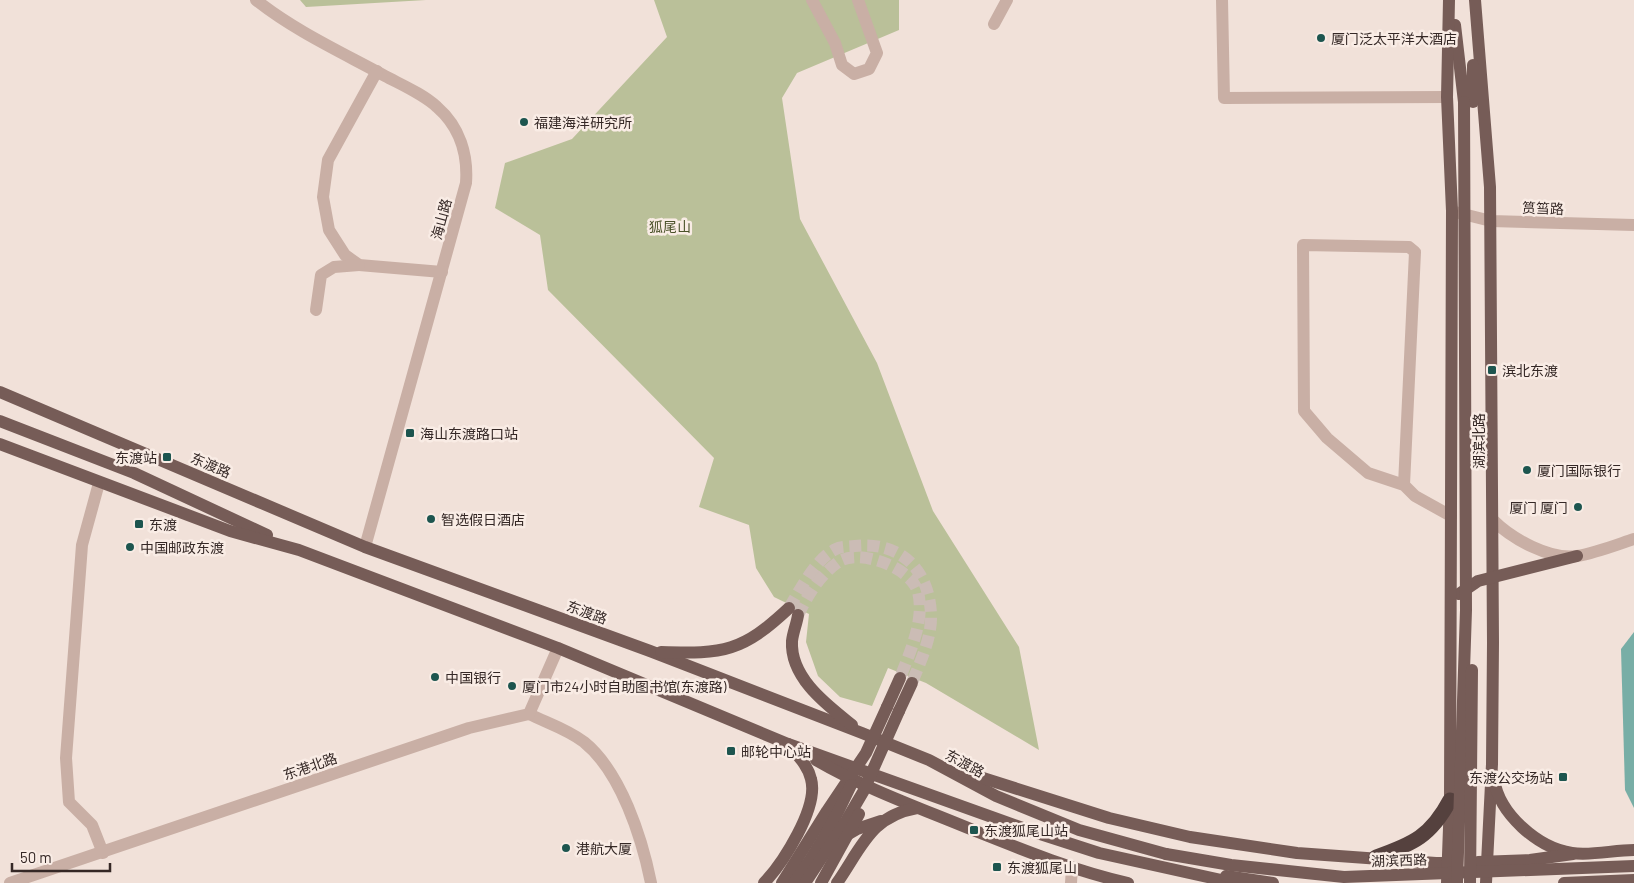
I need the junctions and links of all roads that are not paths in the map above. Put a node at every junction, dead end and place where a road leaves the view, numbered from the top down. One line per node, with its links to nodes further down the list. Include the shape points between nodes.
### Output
1 (256, 0): 9 (street, 海山路, via 282,20)
2 (812, 0): 3 (street, via 842,65 854,74 869,69 877,53)
3 (858, 0)
4 (1007, 0): 8 (street)
5 (1222, 0): 10 (street, via 1224,98)
6 (1450, 0): 10 (main road, 湖滨北路); 11 (main road)
7 (1474, 0): 11 (main road); 13 (main road, 湖滨北路)
8 (994, 24)
9 (377, 71): 15 (street, via 328,160 323,197 329,230 345,256); 16 (street, 海山路, via 437,107 462,143 468,163 466,183)
10 (1447, 97): 12 (main road, 湖滨北路)
11 (1468, 102): 73 (main road, bridge, via 1466,610); 74 (main road, bridge)
12 (1452, 211): 13 (street, 筼筜路); 23 (main road, 湖滨北路)
13 (1490, 221): 14 (street, 筼筜路); 24 (main road, 湖滨北路)
14 (1634, 225)
15 (358, 265): 16 (street); 17 (street, via 334,267 321,275)
16 (442, 272): 26 (street, 海山路)
17 (316, 310)
18 (0, 392): 26 (main road, 东渡路)
19 (0, 421): 27 (main road, via 134,473)
20 (0, 444): 21 (main road)
21 (99, 483): 27 (main road, via 230,531); 49 (street, via 82,545 66,758 69,802 92,825)
22 (1404, 485): 22 (street, via 1368,473 1327,438 1304,411 1303,245 1409,247 1415,252); 23 (street, via 1416,496)
23 (1451, 516): 30 (main road, 湖滨北路)
24 (1493, 520): 28 (street, via 1524,543 1549,552); 29 (main road, 湖滨北路)
25 (1634, 539): 28 (street)
26 (365, 547): 32 (main road, 东渡路)
27 (299, 550): 31 (main road)
28 (1576, 556): 29 (main road)
29 (1493, 577): 30 (main road, via 1478,581 1461,592); 40 (main road, 湖滨北路)
30 (1450, 610): 42 (main road, 湖滨北路)
31 (558, 648): 35 (street); 37 (main road)
32 (650, 651): 36 (main road, 东渡路); 36 (main road, via 697,653 728,650 794,611 792,642 799,672 820,699)
33 (906, 680): 34 (main road)
34 (893, 709): 38 (main road, bridge); 64 (main road, bridge, via 863,792); 66 (main road, bridge, via 876,778 847,840)
35 (528, 714): 49 (street, 东港北路, via 469,728); 60 (street, via 567,732 597,756 632,814)
36 (862, 733): 39 (main road, 东渡路)
37 (788, 744): 41 (main road); 45 (main road); 46 (main road, via 805,764 812,782 811,804)
38 (866, 753): 62 (main road, bridge, via 826,810); 63 (main road, bridge, via 838,815 812,860)
39 (929, 760): 50 (main road, 东渡路, via 996,796 1079,830); 52 (main road, via 1109,818 1190,837 1297,853)
40 (1492, 764): 51 (main road, via 1494,783 1519,824 1550,847); 53 (main road, 湖滨北路)
41 (842, 775): 43 (main road); 45 (main road)
42 (1450, 800): 52 (highway, via 1431,828 1401,848); 54 (main road, 湖滨北路)
43 (917, 808): 44 (main road, via 892,814); 56 (main road)
44 (881, 821): 47 (main road, via 857,828); 67 (main road)
45 (1034, 832): 57 (main road, via 1099,853)
46 (798, 833): 47 (main road, via 805,826 822,824 837,831 840,837); 61 (main road)
47 (837, 844): 65 (main road)
48 (1634, 850): 51 (main road)
49 (102, 853): 59 (street, 东港北路)
50 (1166, 854): 55 (main road, 湖滨西路, bridge, via 1344,877)
51 (1573, 854): 53 (main road)
52 (1376, 857): 54 (main road)
53 (1487, 862): 54 (main road); 75 (main road, 湖滨北路)
54 (1448, 863): 72 (main road, 湖滨北路)
55 (1634, 866)
56 (1072, 868): 68 (street); 69 (main road)
57 (1164, 868): 70 (main road); 71 (main road)
58 (1634, 880): 76 (main road)
59 (10, 883)
60 (651, 883)
61 (764, 883)
62 (782, 883)
63 (794, 883)
64 (805, 883)
65 (812, 883)
66 (821, 883)
67 (837, 883)
68 (1072, 883)
69 (1128, 883)
70 (1235, 883)
71 (1273, 883)
72 (1447, 883)
73 (1457, 883)
74 (1470, 883)
75 (1486, 883)
76 (1564, 883)

